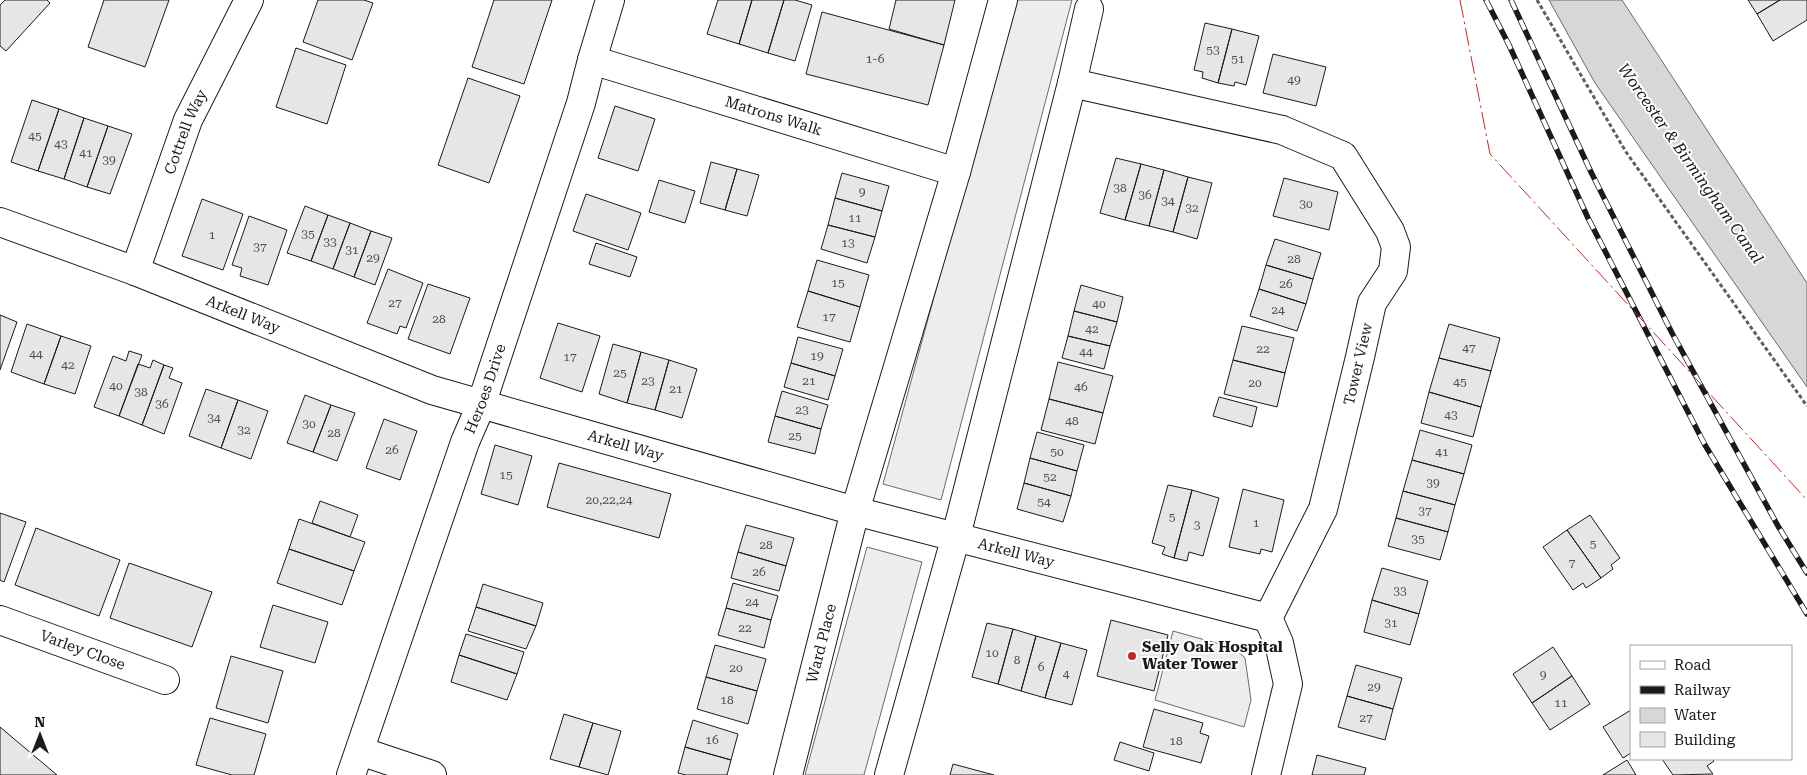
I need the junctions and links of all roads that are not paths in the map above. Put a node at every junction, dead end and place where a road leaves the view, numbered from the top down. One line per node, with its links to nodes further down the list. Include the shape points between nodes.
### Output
1 (249, 0): 9 (street, Cottrell Way, via 188,120)
2 (610, 0): 5 (street, Heroes Drive)
3 (1003, 0): 7 (street)
4 (1089, 9): 6 (street)
5 (592, 60): 7 (street, Matrons Walk); 10 (street, Heroes Drive)
6 (1072, 83): 12 (street); 13 (street, Tower View, via 1282,130 1343,156 1390,231 1396,247 1393,272 1372,303 1323,509)
7 (956, 172): 11 (street)
8 (0, 222): 9 (street, Arkell Way)
9 (135, 271): 10 (street, Arkell Way, via 432,390)
10 (481, 405): 11 (street, Arkell Way); 16 (street, Heroes Drive, via 465,442)
11 (855, 511): 12 (street, Arkell Way); 18 (street, Ward Place)
12 (956, 536): 13 (street, Arkell Way); 19 (street)
13 (1268, 618): 20 (street, via 1279,642 1288,684)
14 (0, 620): 15 (street, Varley Close)
15 (165, 680)
16 (355, 763): 17 (street)
17 (432, 775)
18 (788, 775)
19 (889, 775)
20 (1266, 775)

